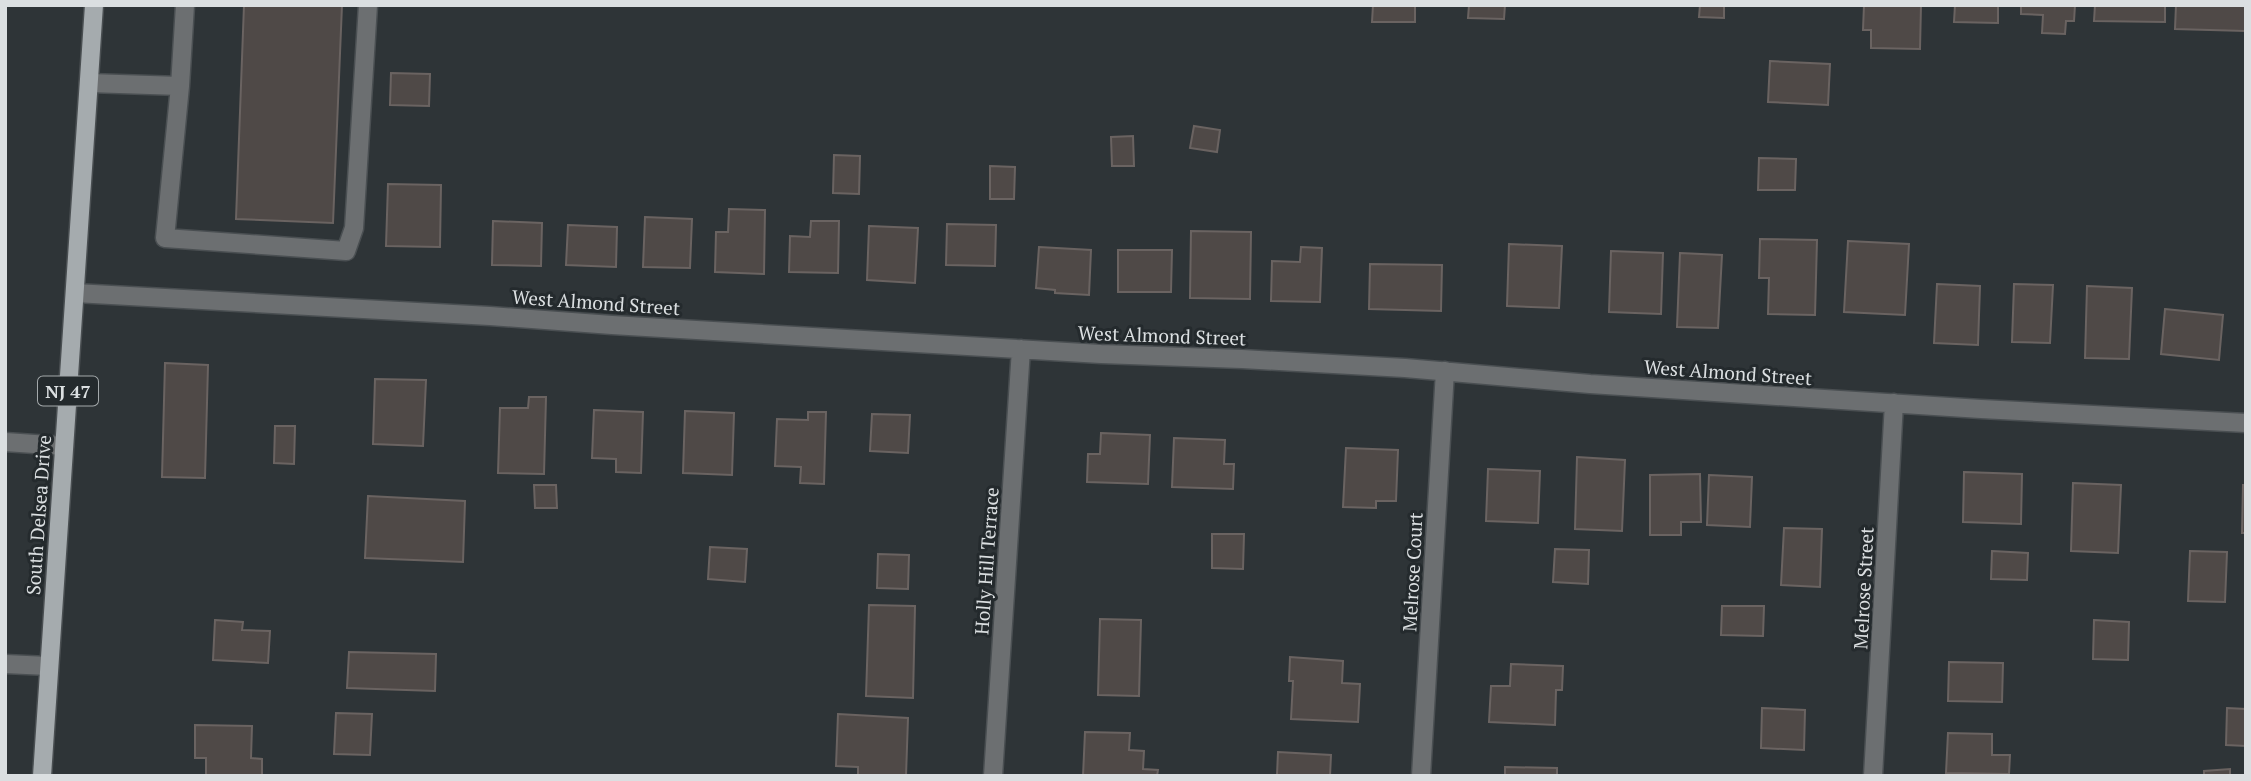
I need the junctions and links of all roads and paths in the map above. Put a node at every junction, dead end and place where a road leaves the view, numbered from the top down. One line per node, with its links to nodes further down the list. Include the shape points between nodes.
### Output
1 (94, 5): 4 (main road, South Delsea Drive / NJ 47)
2 (184, 5): 5 (street)
3 (368, 5): 5 (street, via 354,229 346,251 165,238)
4 (89, 83): 5 (street); 6 (main road, South Delsea Drive / NJ 47)
5 (180, 86)
6 (75, 293): 7 (street, West Almond Street); 12 (main road, South Delsea Drive / NJ 47)
7 (1021, 349): 8 (street, West Almond Street); 16 (street, Holly Hill Terrace)
8 (1445, 371): 9 (street, West Almond Street); 17 (street, Melrose Court)
9 (1894, 403): 10 (street, West Almond Street); 18 (street, Melrose Street)
10 (2246, 423)
11 (5, 442): 12 (street)
12 (64, 446): 14 (main road, South Delsea Drive / NJ 47)
13 (5, 664): 14 (street)
14 (48, 666): 15 (main road, South Delsea Drive / NJ 47)
15 (42, 776)
16 (993, 776)
17 (1421, 776)
18 (1873, 776)

